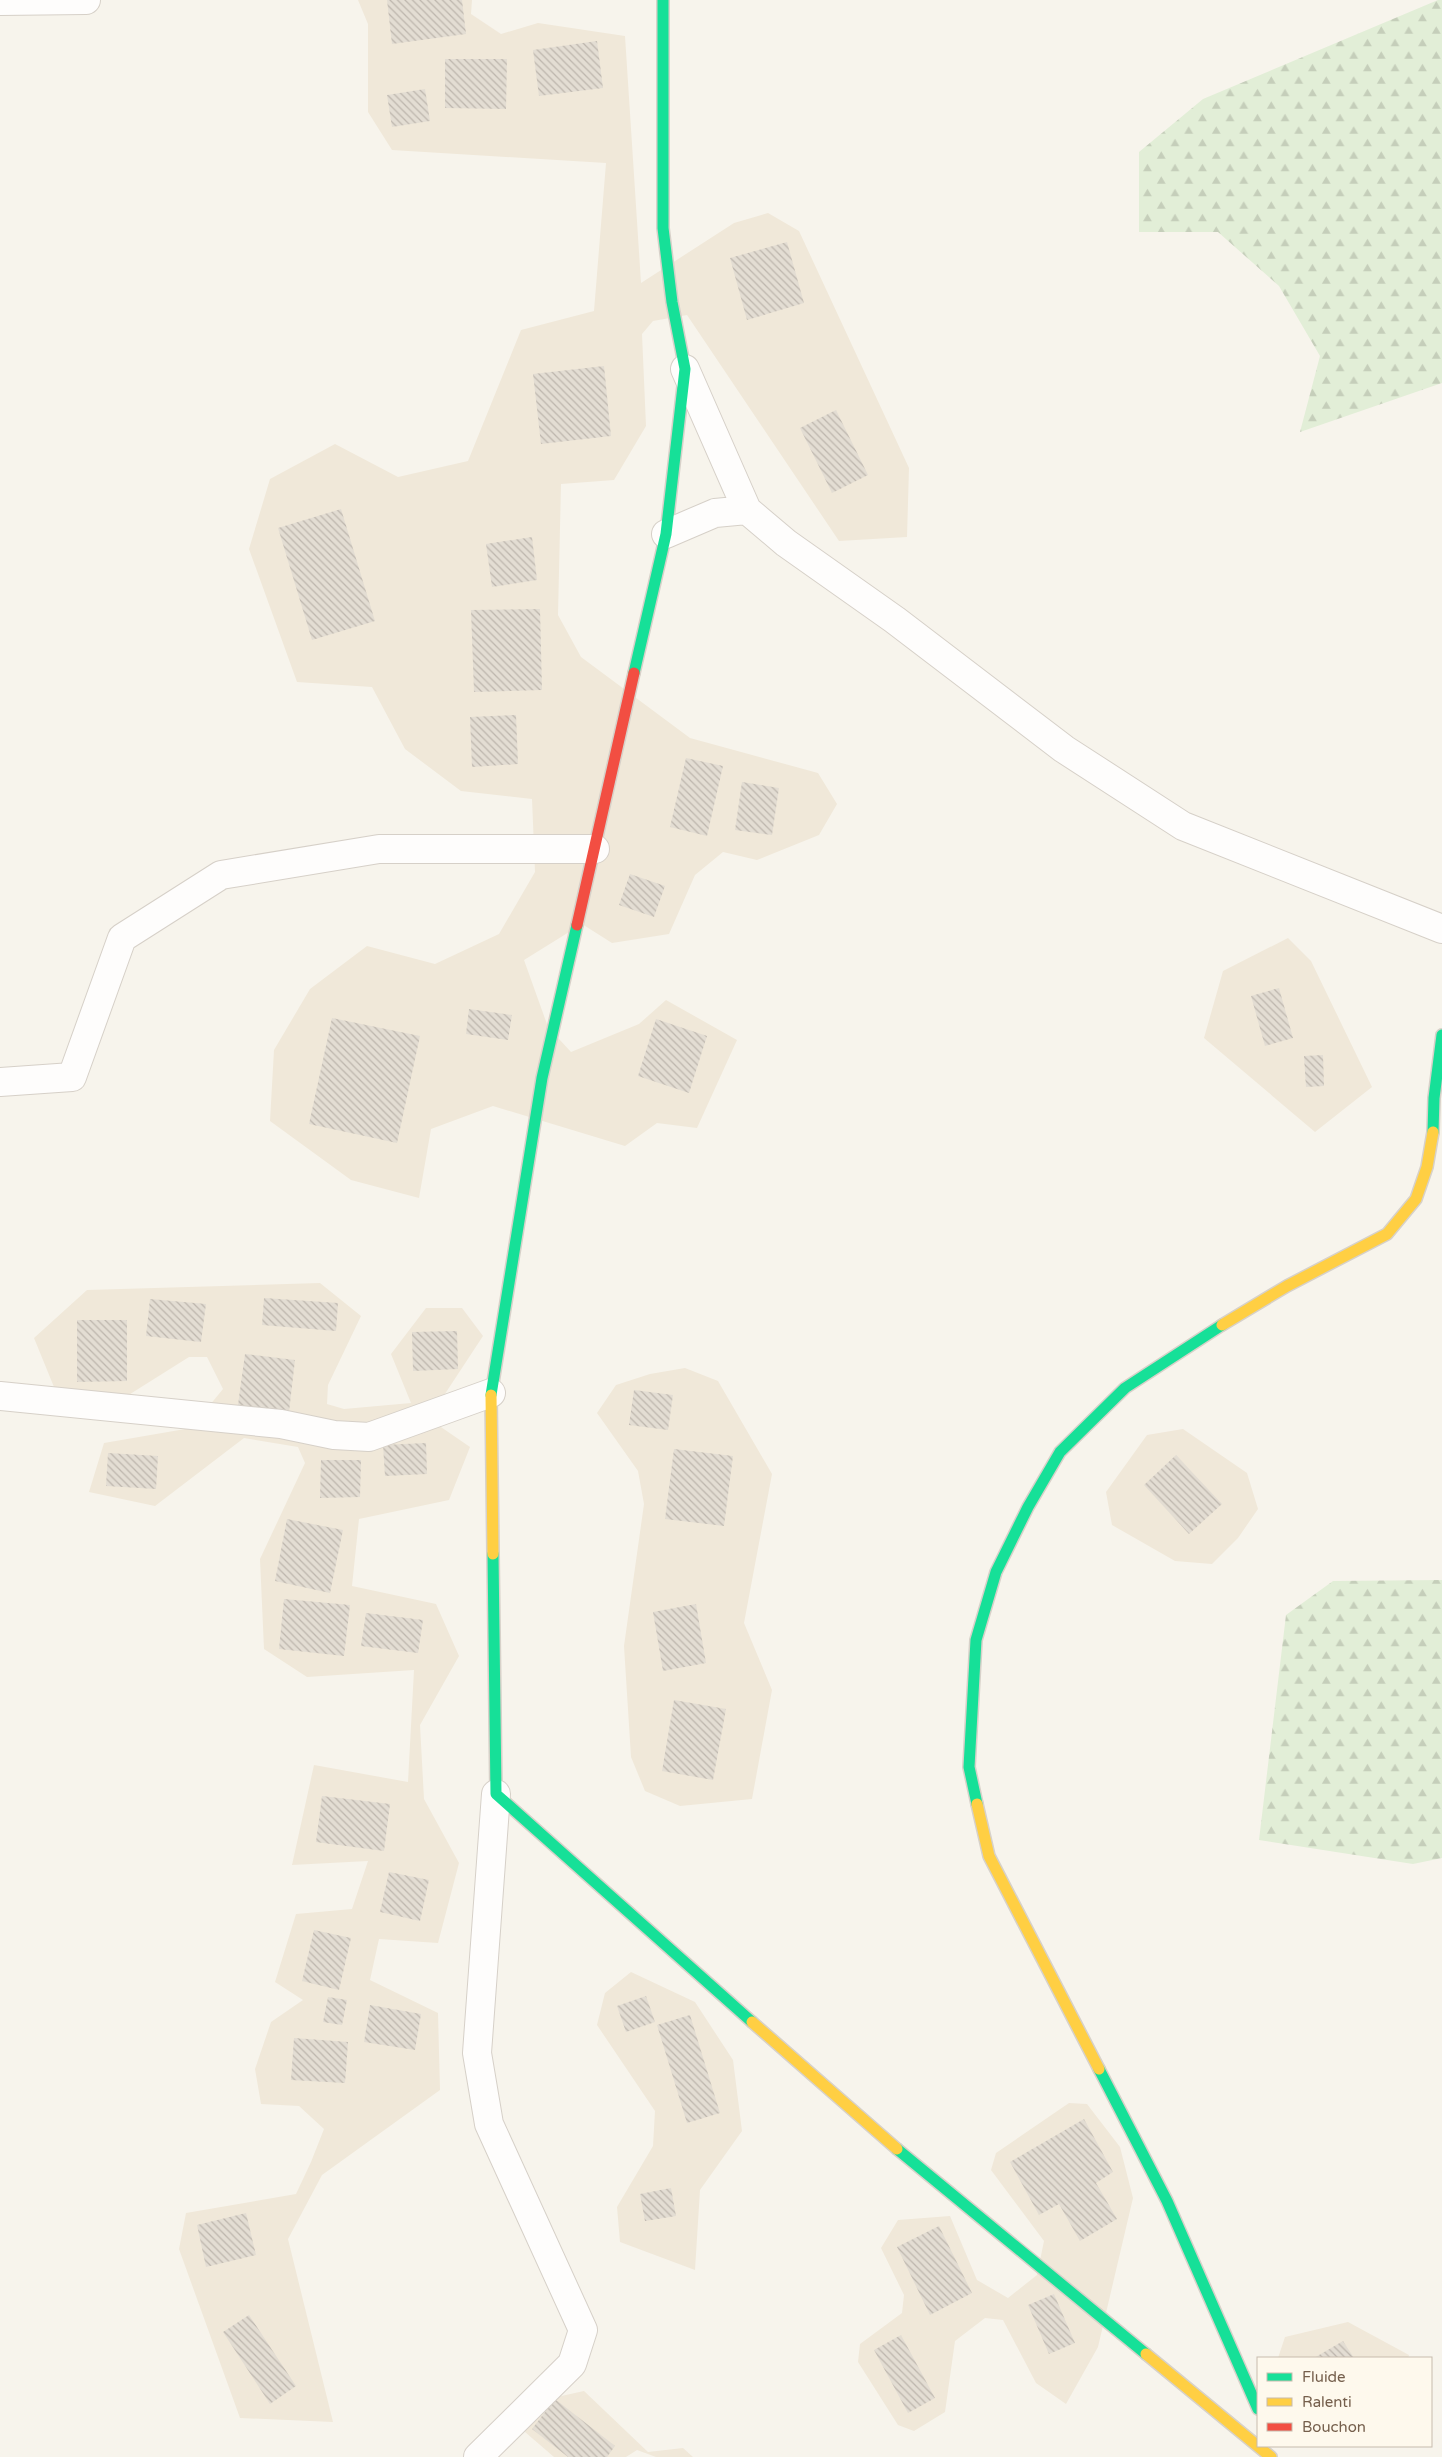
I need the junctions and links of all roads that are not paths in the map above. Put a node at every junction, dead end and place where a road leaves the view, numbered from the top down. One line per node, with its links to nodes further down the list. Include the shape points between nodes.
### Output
1 (86, 0): 3 (street)
2 (663, 0): 4 (street, via 663,228 672,302)
3 (0, 1)
4 (685, 369): 5 (street); 6 (street)
5 (748, 510): 6 (street, via 714,513); 8 (street, via 786,544 896,620 1064,749 1182,826)
6 (666, 534): 7 (street)
7 (595, 849): 10 (street, via 380,849 221,876 122,938 72,1077); 11 (street, via 542,1078)
8 (1442, 928)
9 (1442, 1035): 14 (street, via 1433,1137 1416,1199 1387,1234 1286,1286 1196,1340 1125,1388 1060,1452 996,1572 976,1640 969,1767 989,1856 1167,2201)
10 (0, 1082)
11 (491, 1393): 12 (street, via 369,1437 334,1435 281,1424); 13 (street)
12 (0, 1396)
13 (496, 1794): 15 (street, via 862,2120); 17 (street, via 477,2053 488,2124 583,2330 572,2364)
14 (1257, 2408)
15 (1257, 2445)
16 (1259, 2447): 18 (street)
17 (478, 2457)
18 (1271, 2457)

